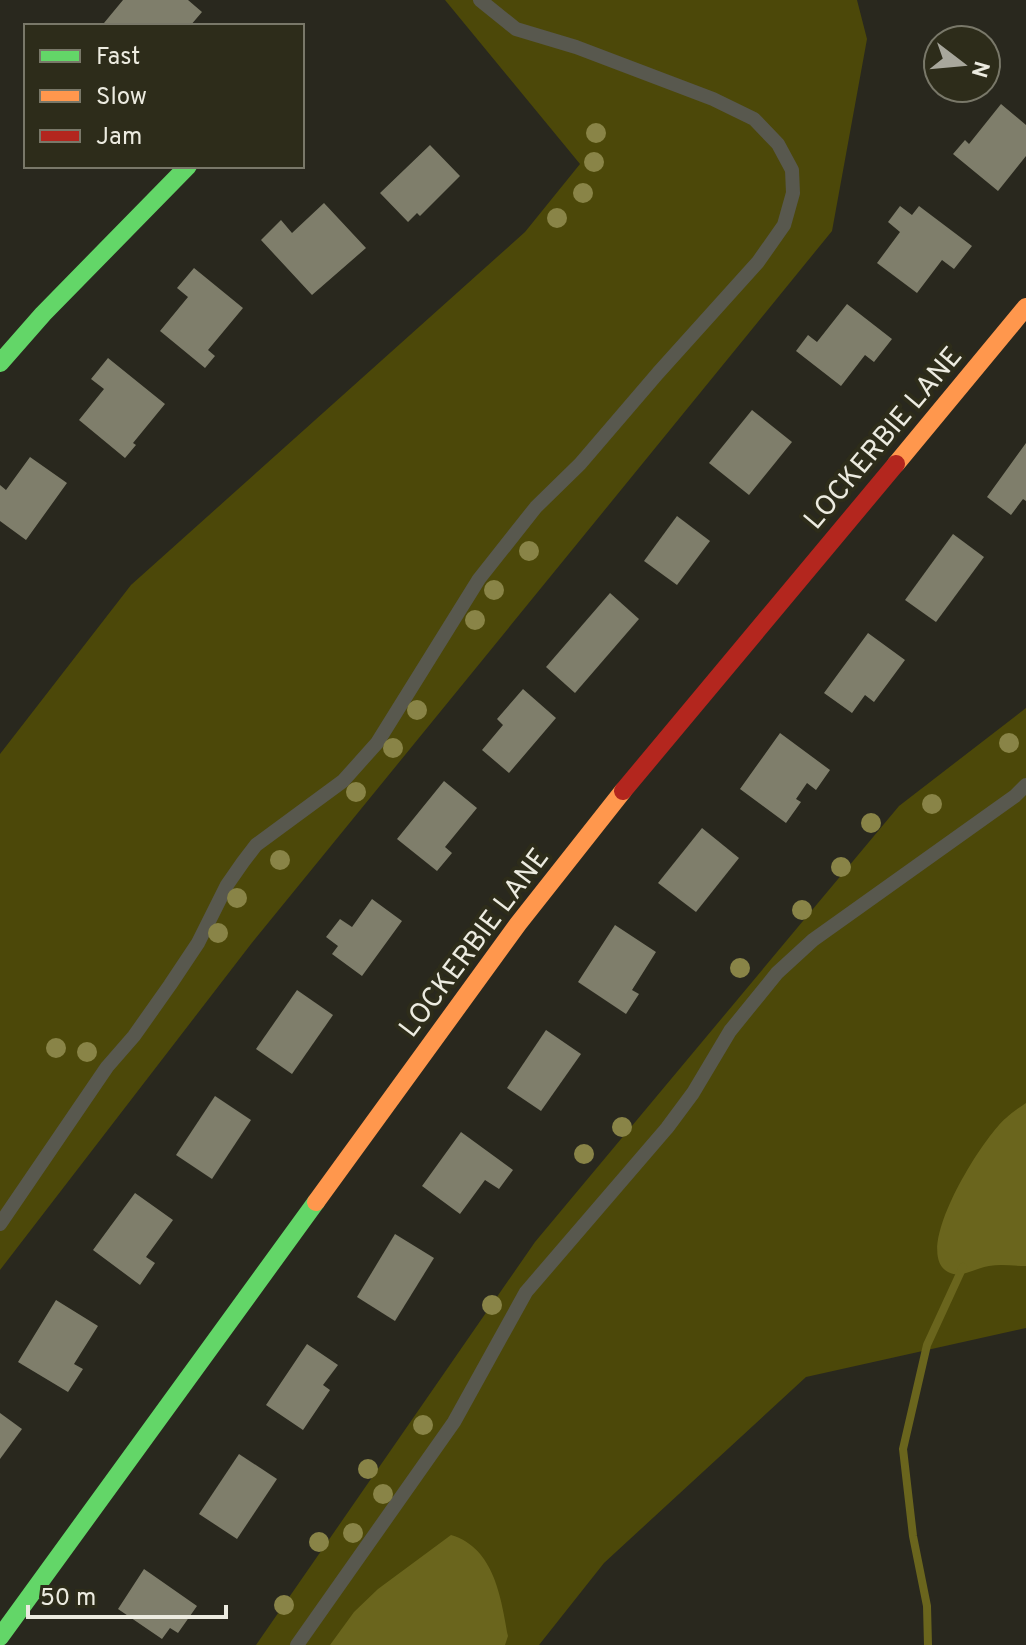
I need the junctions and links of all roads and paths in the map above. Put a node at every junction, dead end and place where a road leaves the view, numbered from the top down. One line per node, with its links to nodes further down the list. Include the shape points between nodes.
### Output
1 (480, 0): 6 (lane, via 516,29 576,47 754,119 778,144 792,170 793,193 784,225 758,262 488,567 377,743 343,781 256,845 170,985)
2 (186, 168): 4 (street)
3 (1026, 307): 7 (street, LOCKERBIE LANE, via 518,924)
4 (0, 363)
5 (1026, 785): 8 (lane, via 813,940 777,973 730,1031 667,1128 526,1292 454,1422)
6 (0, 1224)
7 (0, 1637)
8 (297, 1645)

